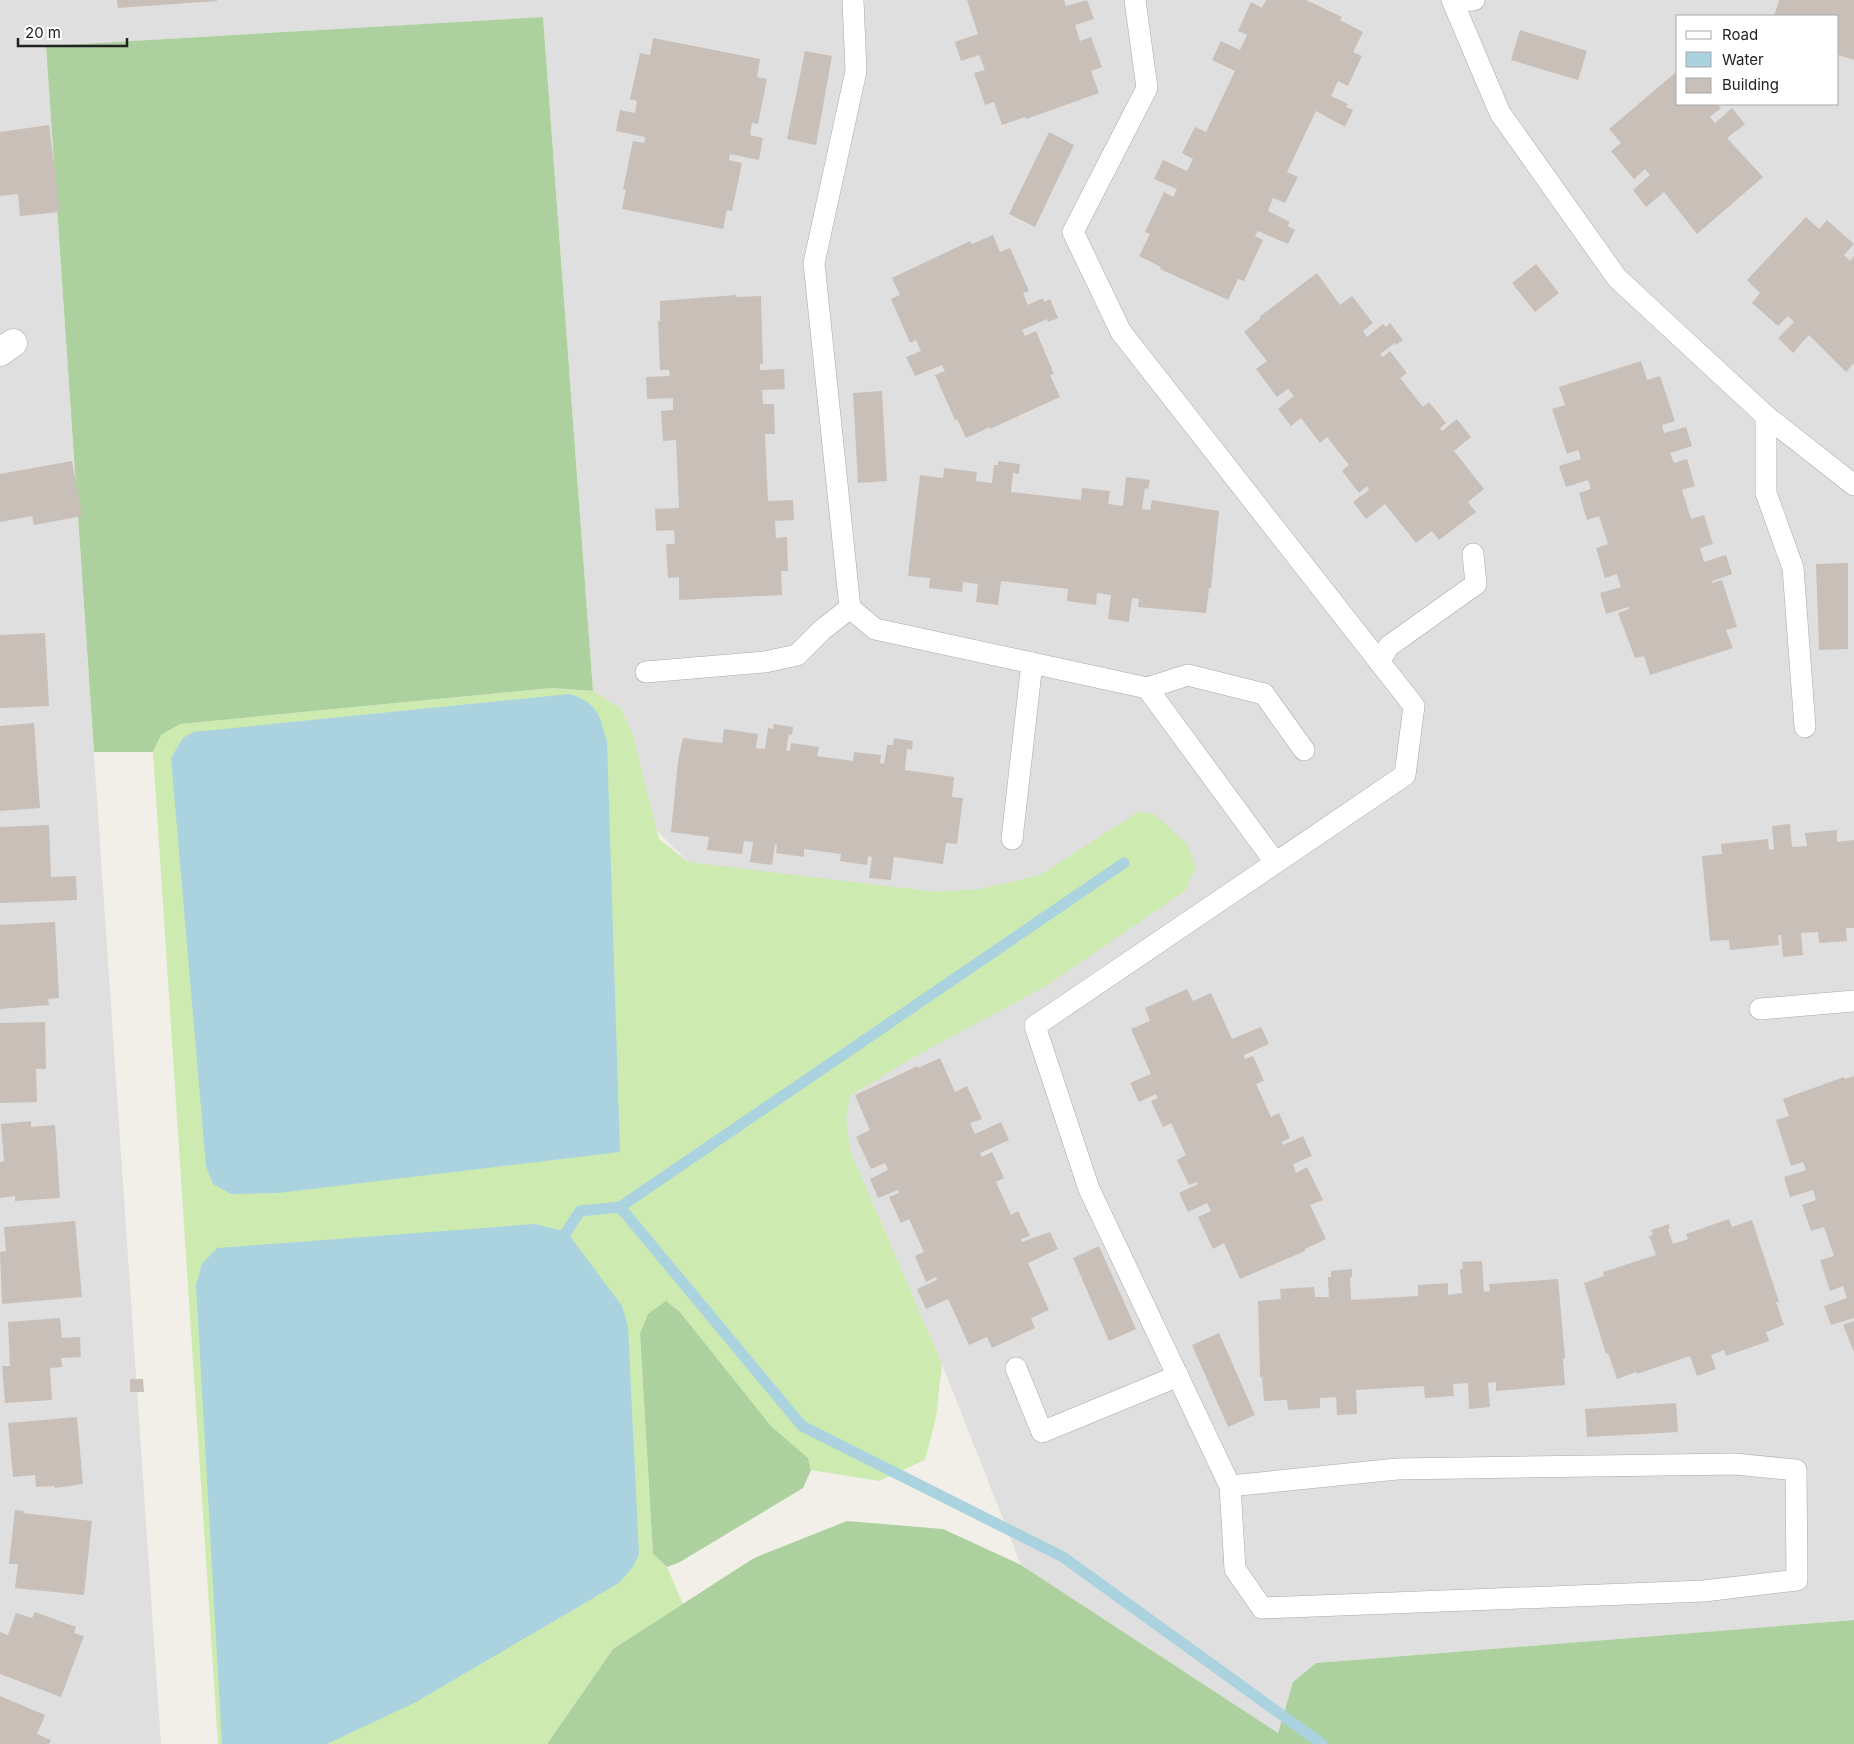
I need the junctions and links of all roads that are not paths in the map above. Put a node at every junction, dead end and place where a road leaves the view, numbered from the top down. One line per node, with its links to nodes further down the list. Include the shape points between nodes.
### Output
1 (853, 0): 7 (lane, via 856,71 814,264)
2 (1135, 0): 8 (lane, via 1147,88 1073,232 1121,332)
3 (1459, 0): 4 (lane, via 1500,113 1617,278)
4 (1766, 416): 5 (lane); 12 (lane, via 1766,493 1793,568)
5 (1854, 485)
6 (1473, 554): 8 (lane, via 1476,584 1389,646)
7 (850, 608): 9 (lane, via 876,629); 10 (lane, via 797,655 765,662)
8 (1379, 662): 15 (lane, via 1414,706 1405,775)
9 (1032, 663): 11 (lane); 14 (lane)
10 (646, 672)
11 (1147, 688): 13 (lane, via 1188,675 1264,694); 15 (lane)
12 (1805, 727)
13 (1304, 750)
14 (1012, 839)
15 (1275, 862): 19 (lane, via 1035,1026 1089,1189)
16 (1854, 1001): 17 (lane)
17 (1760, 1008)
18 (1016, 1368): 19 (lane, via 1042,1432)
19 (1178, 1376): 20 (lane)
20 (1230, 1486): 20 (lane, via 1398,1469 1734,1464 1796,1470 1797,1580 1704,1591 1262,1608 1235,1569)

